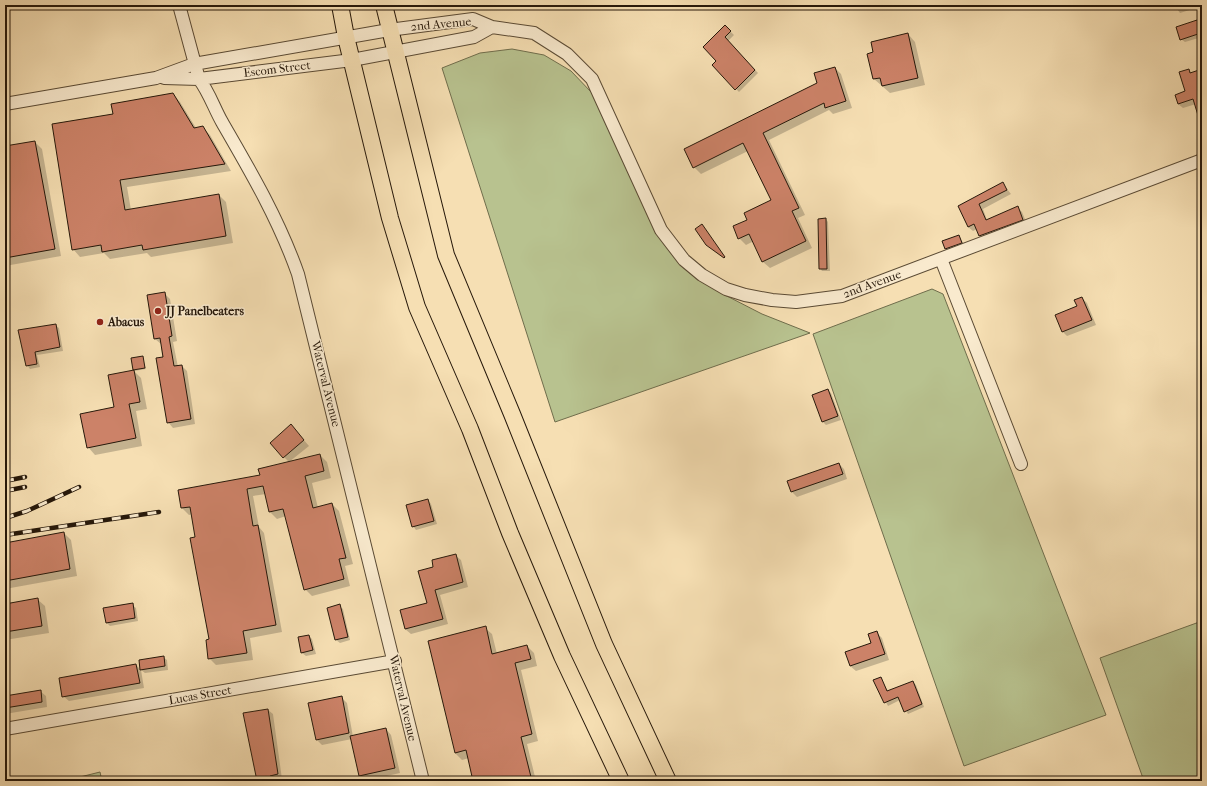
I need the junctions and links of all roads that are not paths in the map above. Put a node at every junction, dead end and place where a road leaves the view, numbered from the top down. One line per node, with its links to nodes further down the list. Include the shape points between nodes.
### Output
1 (179, 5): 9 (street, Waterval Avenue)
2 (340, 5): 6 (main road)
3 (384, 5): 5 (main road)
4 (492, 27): 5 (street, 2nd Avenue, via 473,19); 7 (street, 2nd Avenue, via 474,37); 14 (street, 2nd Avenue, via 534,34 567,54 592,79 661,230 684,260 702,275 726,289 778,301 796,302 842,296)
5 (389, 30): 6 (street, Escom Street); 7 (main road)
6 (346, 37): 8 (main road); 9 (street, Escom Street)
7 (396, 50): 8 (street, Escom Street); 20 (main road, via 446,256 601,636)
8 (352, 60): 11 (street, Escom Street); 19 (main road, via 390,218 417,307 470,429 562,656)
9 (194, 64): 10 (street, Escom Street); 11 (street, Waterval Avenue)
10 (156, 78): 11 (street, Escom Street); 12 (street, Escom Street)
11 (200, 79): 16 (street, Waterval Avenue, via 214,109 265,196 288,245 298,274)
12 (5, 104)
13 (1202, 160): 14 (street, 2nd Avenue)
14 (941, 259): 15 (street)
15 (1021, 464)
16 (395, 662): 17 (street, Lucas Street); 18 (street, Waterval Avenue)
17 (5, 729)
18 (423, 781)
19 (621, 781)
20 (668, 781)

